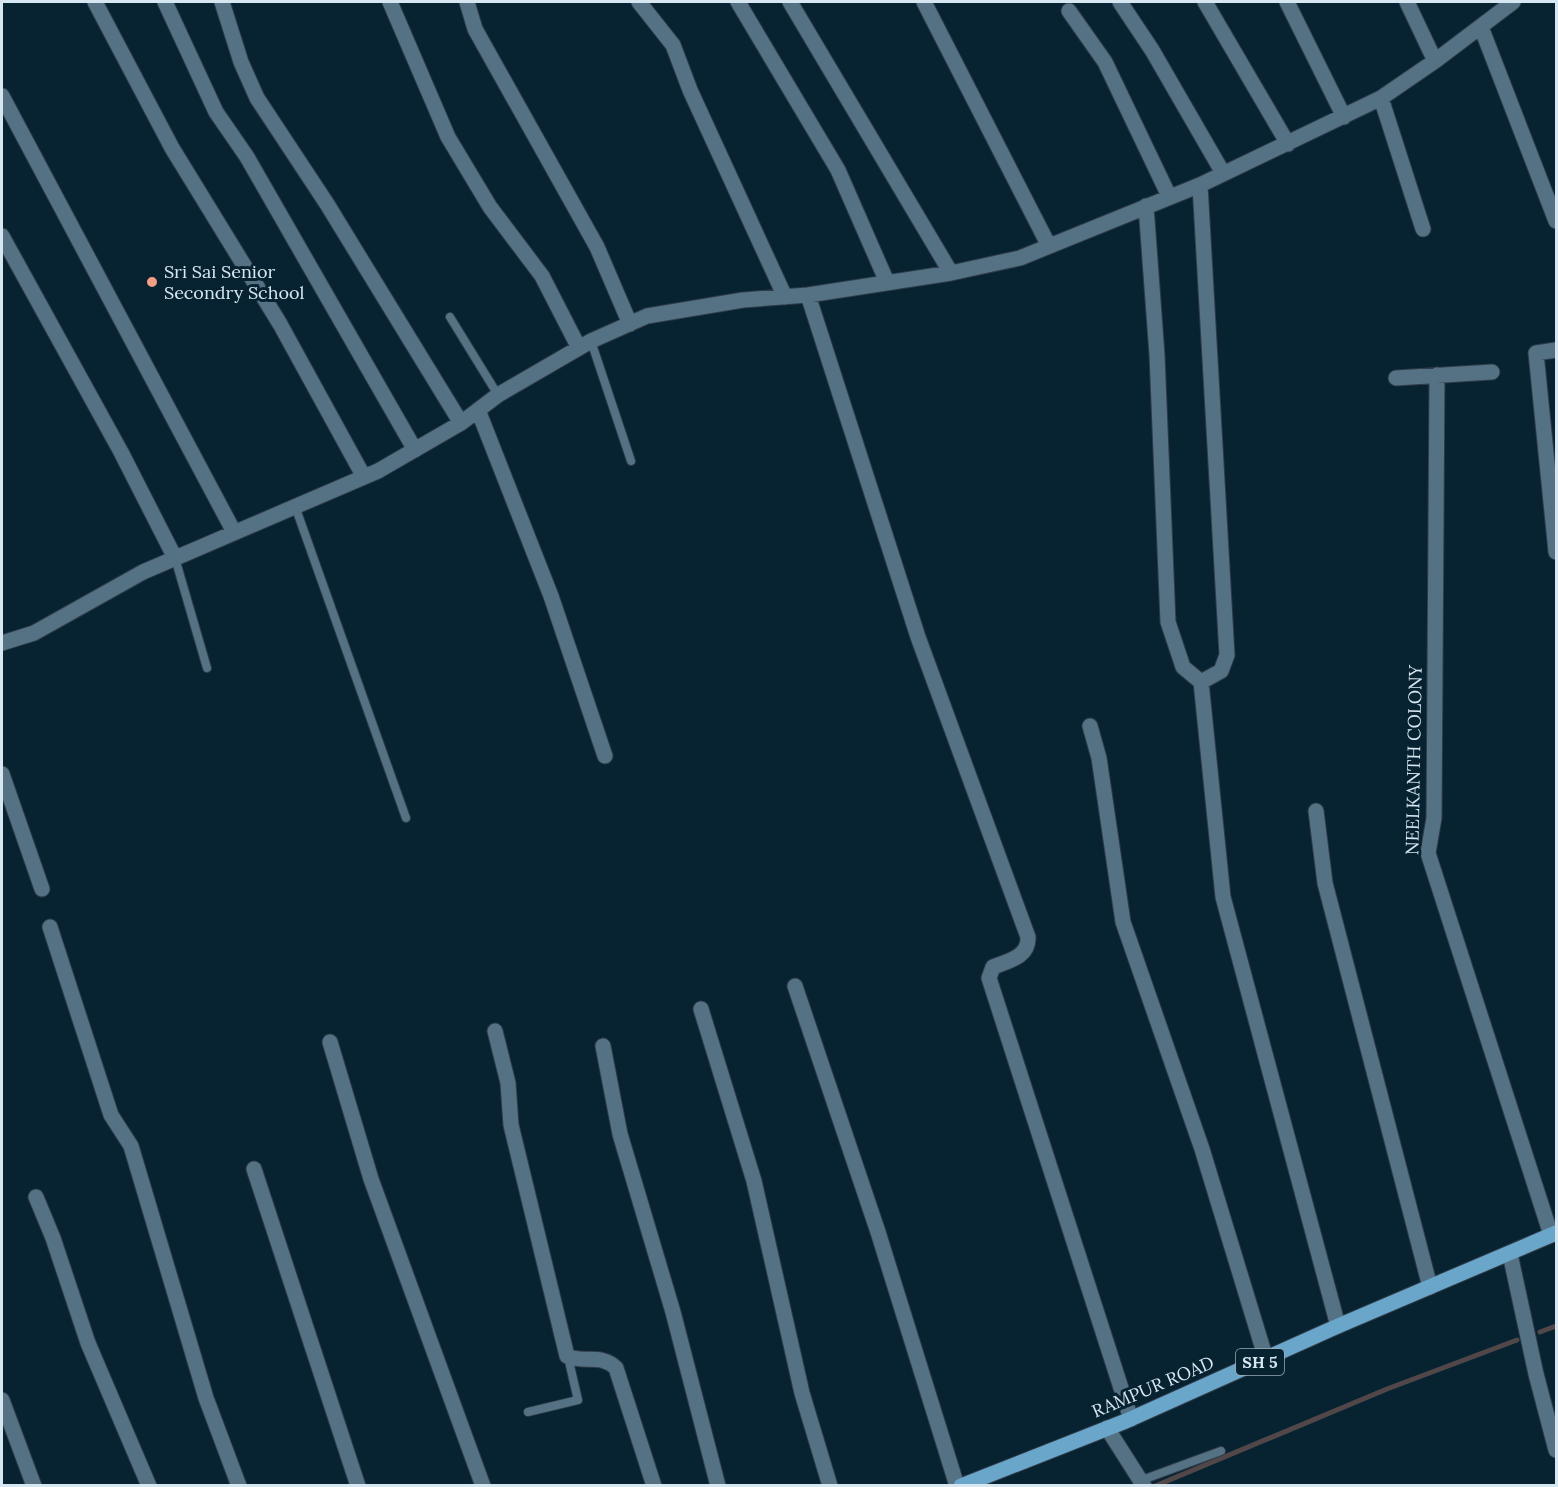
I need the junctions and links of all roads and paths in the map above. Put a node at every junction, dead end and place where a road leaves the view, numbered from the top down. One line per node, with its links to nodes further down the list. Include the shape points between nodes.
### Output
1 (95, 2): 47 (street, via 166,138 280,324)
2 (165, 2): 44 (street, via 216,112 247,157)
3 (222, 2): 43 (street, via 257,98)
4 (390, 2): 36 (street, via 448,137 490,207 542,276)
5 (467, 2): 35 (street, via 475,29 597,247)
6 (639, 2): 33 (street, via 674,45 690,90)
7 (738, 2): 31 (street, via 838,170)
8 (790, 2): 30 (street)
9 (924, 2): 29 (street)
10 (1120, 2): 22 (street)
11 (1205, 2): 21 (street)
12 (1287, 2): 20 (street)
13 (1407, 2): 17 (street)
14 (1508, 3): 16 (street)
15 (1069, 11): 24 (street, via 1105,62)
16 (1481, 27): 17 (street); 26 (street)
17 (1435, 62): 19 (street)
18 (2, 96): 49 (street)
19 (1381, 98): 20 (street); 27 (street)
20 (1344, 117): 21 (street)
21 (1288, 144): 22 (street)
22 (1223, 173): 23 (street)
23 (1200, 185): 24 (street); 54 (street, via 1227,655 1221,671)
24 (1169, 196): 25 (street)
25 (1146, 207): 29 (street); 54 (street, via 1157,355 1168,622 1183,667)
26 (1557, 221)
27 (1423, 229)
28 (2, 236): 51 (street)
29 (1049, 246): 30 (street, via 1020,258)
30 (951, 273): 31 (street)
31 (887, 282): 32 (street)
32 (808, 295): 33 (street); 77 (street, via 918,637 1028,938 1023,954 993,968 989,978)
33 (785, 297): 35 (street, via 647,316)
34 (450, 317): 41 (lane)
35 (630, 324): 36 (street)
36 (585, 344): 41 (street); 46 (lane)
37 (1557, 350): 45 (street, via 1536,353)
38 (1492, 372): 39 (street)
39 (1437, 375): 40 (street); 69 (street, NEELKANTH COLONY, via 1434,818 1428,853)
40 (1396, 378)
41 (498, 395): 42 (street)
42 (478, 410): 43 (street); 56 (street, via 551,596)
43 (461, 423): 44 (street)
44 (415, 450): 47 (street)
45 (1552, 460): 50 (street)
46 (631, 461)
47 (364, 477): 48 (street)
48 (295, 506): 49 (street); 59 (lane)
49 (234, 532): 51 (street)
50 (1557, 552)
51 (175, 558): 52 (street, via 34,633); 53 (lane)
52 (2, 643)
53 (207, 668)
54 (1201, 682): 72 (street, via 1223,897)
55 (1090, 726): 74 (street, via 1099,759 1124,922 1202,1149)
56 (605, 756)
57 (2, 774): 60 (street)
58 (1316, 811): 71 (street, via 1325,883)
59 (406, 818)
60 (42, 889)
61 (50, 927): 84 (street, via 111,1115 131,1146 206,1398)
62 (795, 986): 90 (street)
63 (701, 1009): 89 (street, via 754,1181 802,1393)
64 (495, 1031): 73 (street, via 508,1083 511,1125)
65 (330, 1042): 86 (street, via 371,1179)
66 (603, 1046): 88 (street, via 620,1134)
67 (254, 1169): 85 (street)
68 (36, 1197): 83 (street, via 88,1343)
69 (1554, 1234): 70 (main road, RAMPUR ROAD / SH 5)
70 (1510, 1254): 71 (main road, RAMPUR ROAD / SH 5); 79 (street)
71 (1430, 1287): 72 (main road, RAMPUR ROAD / SH 5)
72 (1338, 1326): 74 (main road, RAMPUR ROAD / SH 5)
73 (567, 1356): 76 (lane, via 578,1400); 87 (street, via 603,1359 616,1368)
74 (1266, 1359): 77 (main road, RAMPUR ROAD / SH 5)
75 (2, 1400): 82 (street)
76 (528, 1412)
77 (1131, 1419): 78 (main road, RAMPUR ROAD / SH 5)
78 (1107, 1428): 81 (street); 90 (main road, RAMPUR ROAD / SH 5)
79 (1557, 1450)
80 (1221, 1451): 81 (lane)
81 (1143, 1483)
82 (34, 1485)
83 (149, 1485)
84 (239, 1485)
85 (358, 1485)
86 (483, 1485)
87 (654, 1485)
88 (718, 1485)
89 (830, 1485)
90 (959, 1485)

